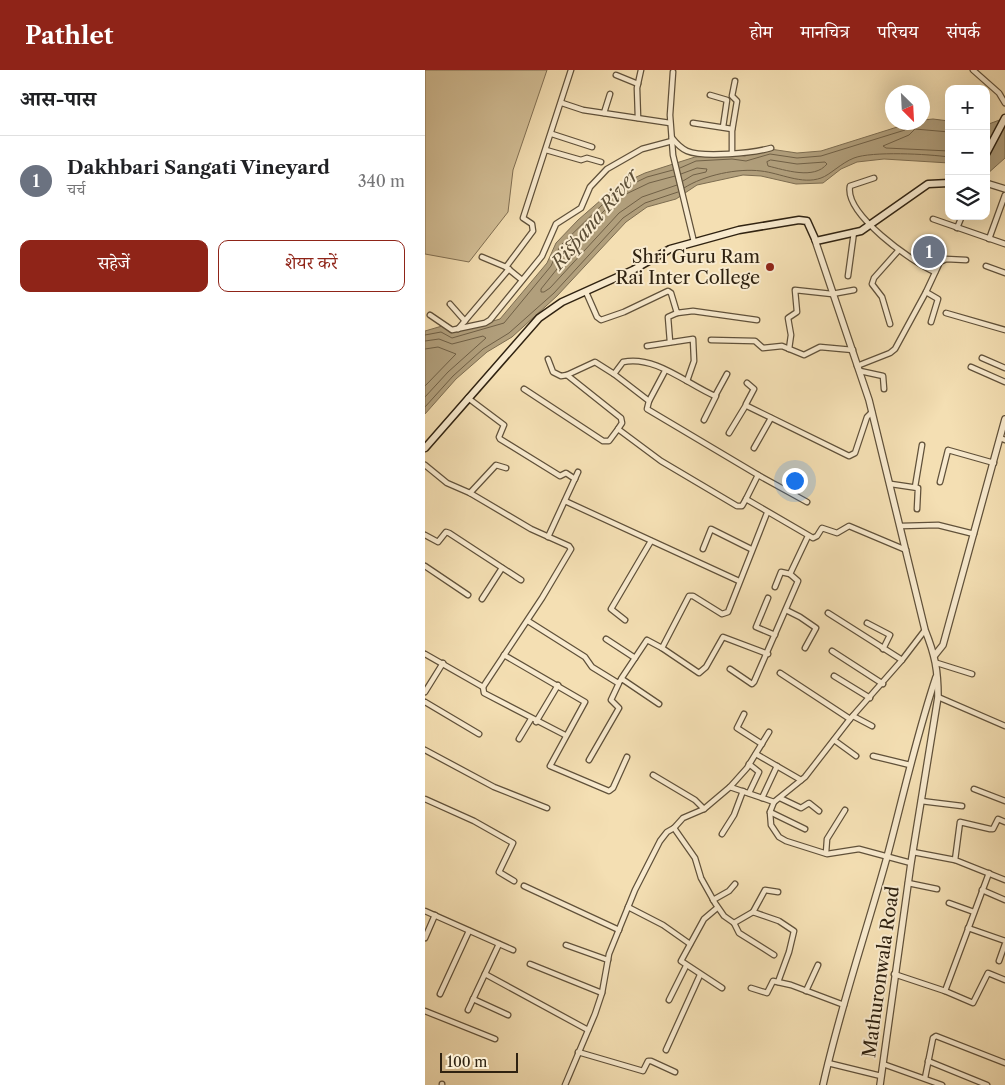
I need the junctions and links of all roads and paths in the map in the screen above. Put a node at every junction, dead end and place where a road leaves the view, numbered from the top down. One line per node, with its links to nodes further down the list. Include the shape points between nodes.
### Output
1 (571, 70): 10 (street)
2 (639, 70): 7 (street)
3 (973, 70): 11 (street, via 999,93)
4 (673, 72): 16 (street)
5 (616, 75): 7 (street)
6 (735, 81): 18 (street, via 731,96 737,101)
7 (637, 84): 13 (street)
8 (610, 94): 12 (street)
9 (710, 95): 17 (street, via 727,100)
10 (561, 103): 12 (street); 19 (street)
11 (1005, 103)
12 (604, 113): 13 (street)
13 (638, 118): 16 (street)
14 (1005, 118): 21 (main road)
15 (693, 122): 17 (street)
16 (670, 123): 20 (street)
17 (723, 127): 18 (street)
18 (732, 128): 25 (street)
19 (552, 134): 22 (street); 24 (street)
20 (671, 139): 25 (street, via 683,149 693,152); 39 (street, via 674,164); 49 (street, via 642,149 607,169 591,187 581,208 556,224 542,256)
21 (990, 146)
22 (593, 147)
23 (771, 148): 25 (street, via 749,153)
24 (546, 150): 26 (street); 45 (street, via 523,218 532,224 533,231)
25 (731, 152)
26 (601, 162)
27 (874, 178): 34 (street, via 853,184 849,189)
28 (945, 183): 34 (main road, via 928,184)
29 (990, 184): 30 (street)
30 (1005, 189)
31 (1005, 195): 38 (street)
32 (933, 219): 35 (street)
33 (960, 220): 35 (street)
34 (871, 225): 36 (main road); 41 (street)
35 (957, 228): 38 (street)
36 (854, 232): 37 (main road); 48 (street)
37 (815, 240): 39 (main road, via 807,221 799,220 739,230); 53 (street, Mathuronwala Road)
38 (989, 240): 40 (street)
39 (694, 242): 51 (main road, via 670,250)
40 (1005, 244)
41 (898, 251): 46 (street); 61 (street, via 872,284 882,297)
42 (482, 257): 45 (street)
43 (966, 260): 46 (street, via 942,260)
44 (986, 266): 47 (street)
45 (508, 268): 49 (street); 58 (street)
46 (935, 272): 52 (street)
47 (1005, 273)
48 (848, 276)
49 (522, 280): 62 (street, via 487,322)
50 (854, 290): 53 (street)
51 (586, 292): 55 (street, via 598,319 624,312 668,291); 84 (main road, via 562,302 539,318)
52 (926, 292): 60 (street, via 937,300); 72 (street, via 895,349)
53 (832, 294): 67 (street, via 795,290 796,314 788,318); 68 (street, Mathuronwala Road)
54 (450, 304): 58 (street)
55 (677, 313): 59 (street); 65 (street, via 668,318)
56 (946, 313): 63 (street)
57 (429, 315): 62 (street)
58 (465, 320): 62 (street)
59 (757, 320)
60 (931, 322)
61 (890, 324)
62 (457, 330)
63 (1005, 330)
64 (711, 340): 67 (street, via 751,340 763,348 782,346)
65 (670, 342): 66 (street); 78 (street, via 694,340 694,361)
66 (647, 346)
67 (789, 349): 68 (street, via 804,355 820,347)
68 (853, 350): 72 (street, Mathuronwala Road)
69 (981, 358): 73 (street)
70 (547, 359): 77 (street, via 553,372)
71 (971, 367): 79 (street)
72 (859, 368): 82 (street, via 883,376); 87 (street, Mathuronwala Road)
73 (1005, 368)
74 (665, 371): 75 (street, via 647,362 627,361); 78 (street); 85 (street)
75 (614, 374): 77 (street, via 595,362); 85 (street)
76 (727, 374): 83 (street)
77 (567, 375): 91 (street, via 621,418)
78 (687, 381): 83 (street)
79 (1005, 382)
80 (747, 383): 86 (street, via 754,389)
81 (524, 389): 91 (street, via 605,442)
82 (884, 389)
83 (716, 396): 89 (street)
84 (468, 398): 95 (main road); 102 (street, via 504,425 500,439 560,476 566,473)
85 (649, 401): 101 (street, via 647,409)
86 (746, 405): 88 (street); 92 (street)
87 (872, 412): 88 (street, via 851,456); 104 (street, Mathuronwala Road)
88 (771, 418): 96 (street)
89 (704, 420)
90 (1005, 420): 93 (street)
91 (618, 429): 107 (street, via 661,461 737,506)
92 (729, 433)
93 (1003, 439): 97 (street)
94 (921, 445): 105 (street)
95 (425, 448)
96 (754, 448)
97 (994, 463): 103 (street, via 948,450); 113 (street)
98 (425, 466): 106 (street, via 447,483)
99 (506, 468): 106 (street, via 496,464)
100 (578, 472): 102 (street)
101 (758, 475): 107 (street); 109 (street)
102 (575, 479): 108 (street)
103 (940, 482)
104 (891, 484): 105 (street); 112 (street, Mathuronwala Road)
105 (915, 487): 110 (street, via 919,490)
106 (470, 493): 116 (street)
107 (746, 499): 111 (street)
108 (565, 501): 116 (street); 117 (street)
109 (807, 502)
110 (917, 509)
111 (767, 513): 115 (street); 119 (street)
112 (901, 526): 113 (street, via 938,525); 120 (street, Mathuronwala Road)
113 (974, 534): 145 (street, via 943,645)
114 (425, 535): 122 (street, via 438,542 446,532 449,533)
115 (808, 536): 120 (street, via 815,538 822,528 837,533 849,526); 123 (street)
116 (548, 537): 132 (street, via 569,546 571,552)
117 (651, 541): 125 (street); 133 (street, via 611,609)
118 (703, 549): 119 (street, via 711,530)
119 (751, 550): 125 (street)
120 (906, 550): 135 (street, Mathuronwala Road)
121 (425, 566): 127 (street)
122 (502, 568): 124 (street); 129 (street)
123 (790, 574): 126 (street, via 781,572); 130 (street, via 797,581)
124 (521, 580)
125 (739, 581): 138 (street, via 727,614 693,596 687,598)
126 (775, 587)
127 (468, 595)
128 (768, 598): 136 (street, via 756,627)
129 (482, 599)
130 (786, 610): 136 (street); 139 (street, via 816,628)
131 (828, 613): 140 (street)
132 (528, 620): 144 (street); 155 (street, via 585,657 592,667)
133 (625, 620)
134 (867, 623): 140 (street, via 890,635)
135 (925, 630): 145 (street, Mathuronwala Road); 147 (street)
136 (775, 635): 143 (street)
137 (606, 639): 146 (street)
138 (662, 648): 143 (street, via 699,673 706,667 723,636); 146 (street, via 647,640)
139 (805, 648)
140 (883, 649): 147 (street)
141 (832, 651): 157 (street)
142 (425, 654): 149 (street)
143 (767, 654): 150 (street, via 753,684)
144 (504, 655): 156 (street); 158 (street)
145 (935, 655): 148 (street, Mathuronwala Road)
146 (635, 658): 155 (street)
147 (902, 660): 157 (street)
148 (937, 663): 151 (street, Mathuronwala Road); 153 (street)
149 (443, 664): 158 (street); 159 (street)
150 (730, 669)
151 (938, 672): 160 (street, Mathuronwala Road); 182 (street)
152 (780, 673): 165 (street)
153 (972, 674)
154 (834, 676): 161 (street)
155 (620, 681): 163 (street); 180 (street, via 611,700 619,708)
156 (558, 684): 166 (street); 171 (street, via 585,702)
157 (883, 684): 161 (street)
158 (483, 687): 166 (street, via 484,694)
159 (425, 692)
160 (938, 697): 168 (street); 193 (street, Mathuronwala Road)
161 (870, 698): 165 (street)
162 (425, 702): 170 (street)
163 (659, 704)
164 (744, 714): 174 (street, via 737,728)
165 (852, 718): 167 (street); 173 (street)
166 (534, 720): 171 (street); 172 (street)
167 (872, 726)
168 (1005, 726)
169 (769, 732): 174 (street)
170 (479, 734)
171 (565, 735): 179 (street, via 549,766 607,791 613,788)
172 (519, 739)
173 (834, 740): 177 (street); 185 (street)
174 (762, 744): 176 (street)
175 (425, 750): 197 (street, via 494,787)
176 (756, 754): 181 (street); 183 (street)
177 (856, 756)
178 (873, 756): 182 (street)
179 (627, 757)
180 (589, 760)
181 (749, 764): 186 (street); 189 (street, via 759,772)
182 (910, 765): 208 (street)
183 (777, 766): 185 (street); 190 (street)
184 (653, 774): 198 (street)
185 (801, 780): 191 (street)
186 (730, 787): 188 (street); 198 (street)
187 (974, 789): 194 (street)
188 (743, 791): 189 (street); 205 (street, via 734,815)
189 (749, 793): 190 (street)
190 (762, 798): 195 (street)
191 (779, 798): 195 (street); 200 (street, via 801,808 809,803)
192 (425, 799): 213 (street, via 513,843 499,872)
193 (921, 800): 196 (street); 206 (street, Mathuronwala Road)
194 (1005, 800)
195 (774, 802): 201 (street)
196 (962, 806)
197 (547, 808)
198 (704, 809): 203 (street, via 687,815)
199 (845, 810): 207 (street, via 827,839)
200 (819, 811)
201 (770, 812): 204 (street); 207 (street, via 771,825 779,837)
202 (1005, 822): 209 (street, via 998,820 990,829 960,822)
203 (674, 828): 220 (street, via 695,858); 223 (street, via 660,841)
204 (805, 829)
205 (721, 834)
206 (913, 852): 209 (street); 210 (street, Mathuronwala Road)
207 (826, 853): 208 (street, via 853,848)
208 (887, 858): 210 (street); 258 (street)
209 (955, 860): 211 (street)
210 (911, 863): 215 (street, Mathuronwala Road)
211 (989, 873): 212 (street); 218 (street)
212 (1005, 880)
213 (514, 881)
214 (735, 884): 220 (street)
215 (908, 884): 217 (street); 246 (street, Mathuronwala Road)
216 (524, 886): 232 (street)
217 (937, 889)
218 (982, 890): 221 (street); 227 (street)
219 (778, 892): 226 (street, via 765,890)
220 (713, 900): 224 (street)
221 (1005, 900)
222 (949, 903): 227 (street)
223 (628, 907): 232 (street); 236 (street)
224 (717, 908): 229 (street); 236 (street, via 704,919)
225 (425, 910): 228 (street)
226 (753, 912): 229 (street); 249 (street, via 779,921 794,931)
227 (973, 912): 230 (street)
228 (435, 915): 231 (street); 233 (street)
229 (734, 923): 239 (street, via 739,933)
230 (968, 928): 234 (street); 253 (street)
231 (469, 930): 235 (street); 255 (street)
232 (619, 930): 240 (street)
233 (425, 938)
234 (1005, 943): 241 (street)
235 (499, 944): 238 (street); 245 (street)
236 (690, 944): 244 (street, via 681,961)
237 (566, 945): 240 (street)
238 (513, 950)
239 (773, 955)
240 (608, 960): 254 (street)
241 (999, 961)
242 (530, 964): 254 (street)
243 (818, 965): 252 (street)
244 (686, 966): 247 (street); 257 (street)
245 (485, 974): 256 (street); 262 (street)
246 (894, 974): 253 (street); 269 (street, Mathuronwala Road)
247 (701, 975): 250 (street); 264 (street)
248 (1005, 980): 253 (street, via 988,973 973,1002)
249 (778, 982): 251 (street, via 771,981 767,993); 252 (street)
250 (722, 988)
251 (751, 988)
252 (806, 990): 258 (street)
253 (945, 990)
254 (602, 993): 262 (street)
255 (440, 994)
256 (473, 999): 259 (street); 261 (street)
257 (669, 1000)
258 (844, 1005): 267 (street)
259 (468, 1010)
260 (425, 1011): 263 (street)
261 (508, 1015)
262 (588, 1030): 265 (street)
263 (495, 1039)
264 (667, 1050)
265 (578, 1052): 270 (street, via 643,1071 649,1060); 274 (street)
266 (928, 1061): 268 (street, via 936,1036); 272 (street); 277 (street)
267 (828, 1063): 271 (street); 275 (street)
268 (1005, 1063)
269 (883, 1064): 271 (street, Mathuronwala Road); 272 (street)
270 (675, 1072)
271 (881, 1076): 276 (street, Mathuronwala Road)
272 (925, 1078): 273 (street)
273 (939, 1084)
274 (565, 1085)
275 (823, 1085)
276 (880, 1085)
277 (987, 1085)

